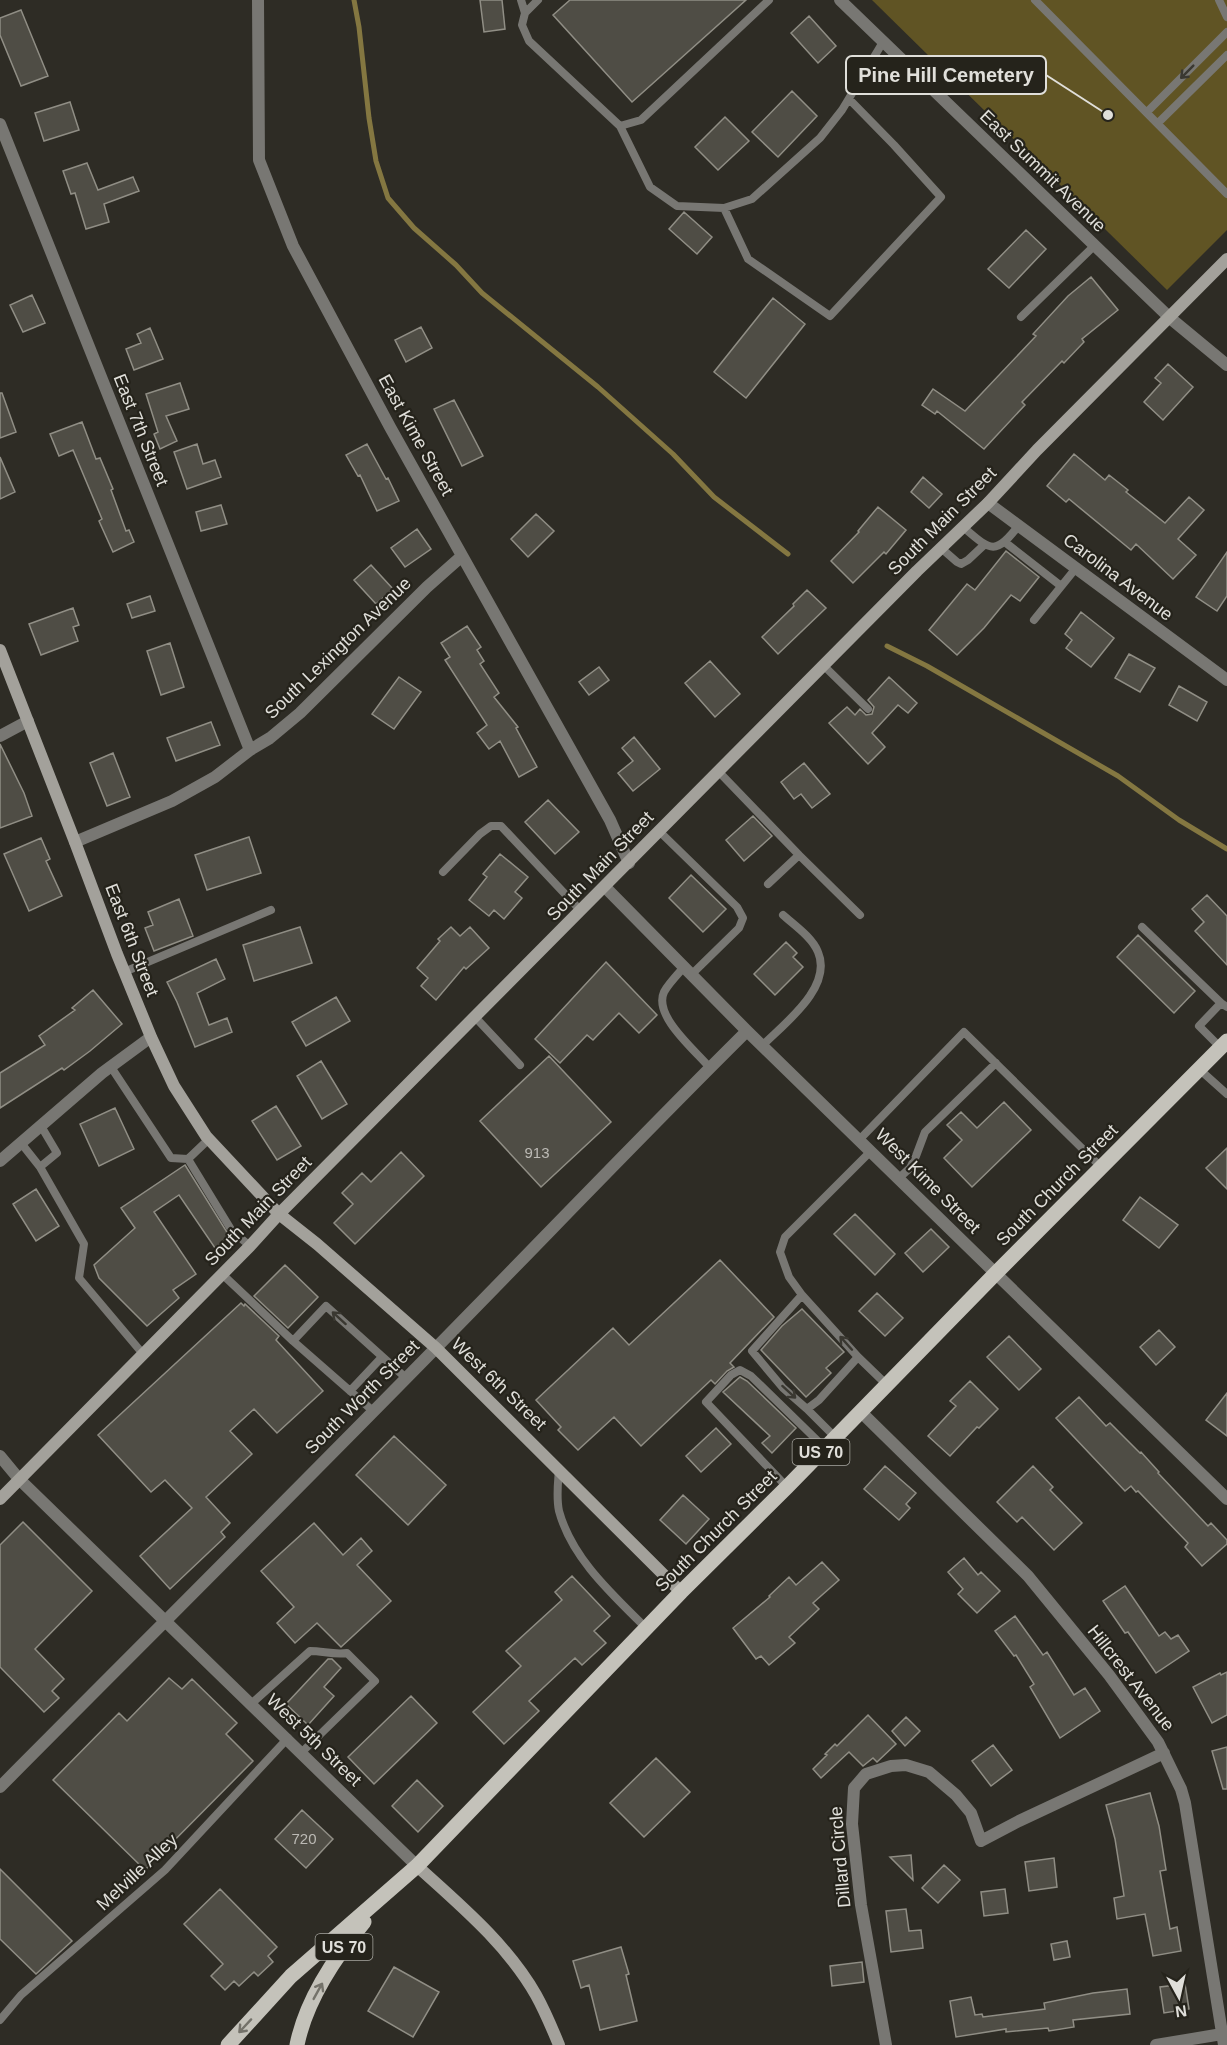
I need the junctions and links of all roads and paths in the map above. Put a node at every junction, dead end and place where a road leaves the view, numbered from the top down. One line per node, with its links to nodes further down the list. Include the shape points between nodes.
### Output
1 (258, 0): 31 (street, East Kime Street, via 259,160 272,197 293,246)
2 (520, 0): 8 (lane)
3 (538, 0): 8 (lane)
4 (769, 0): 17 (lane, via 641,120)
5 (840, 0): 11 (street, East Summit Avenue)
6 (1035, 0): 14 (lane)
7 (1219, 0): 9 (lane)
8 (525, 13): 17 (lane, via 522,25 529,41)
9 (1227, 17)
10 (1227, 32): 14 (lane, one-way to 14)
11 (883, 42): 13 (lane); 20 (street, East Summit Avenue)
12 (1227, 55): 15 (lane)
13 (849, 99): 19 (lane, via 820,138 752,199); 19 (lane, via 941,197 830,316 748,259)
14 (1147, 112): 15 (lane)
15 (1158, 123): 18 (lane)
16 (0, 124): 41 (street, East 7th Street)
17 (620, 126): 19 (lane, via 650,187 677,206)
18 (1227, 194)
19 (724, 208)
20 (1095, 246): 22 (lane); 23 (street, East Summit Avenue)
21 (1227, 259): 23 (street, South Main Street)
22 (1021, 317)
23 (1170, 318): 24 (street, East Summit Avenue); 25 (street, South Main Street)
24 (1227, 365)
25 (988, 502): 26 (street, Carolina Avenue); 27 (street, South Main Street)
26 (1019, 525): 28 (lane); 32 (street, Carolina Avenue)
27 (963, 527): 29 (lane); 30 (street, South Main Street)
28 (1006, 543): 29 (lane, via 999,547); 33 (lane)
29 (984, 545): 30 (lane, via 962,564)
30 (941, 548): 36 (street, South Main Street)
31 (462, 556): 41 (street, South Lexington Avenue, via 300,713); 46 (street, East Kime Street, via 610,820)
32 (1076, 568): 33 (lane); 37 (street, Carolina Avenue)
33 (1061, 586): 34 (lane)
34 (1034, 620)
35 (0, 651): 39 (street, East 6th Street)
36 (823, 665): 38 (lane); 42 (street, South Main Street)
37 (1227, 680)
38 (868, 709)
39 (28, 721): 40 (street); 44 (street, East 6th Street)
40 (0, 736)
41 (250, 750): 44 (street, South Lexington Avenue, via 215,777 172,801)
42 (718, 771): 43 (street, South Main Street); 45 (lane)
43 (659, 831): 46 (street, South Main Street); 55 (lane, via 737,907 743,918 739,928)
44 (75, 842): 56 (street, East 6th Street)
45 (799, 855): 48 (lane); 53 (lane)
46 (629, 863): 49 (street, South Main Street)
47 (443, 872): 51 (lane, via 480,834 491,826 501,826)
48 (768, 884)
49 (605, 887): 51 (street, South Main Street); 55 (street, West Kime Street)
50 (271, 910): 56 (lane)
51 (581, 911): 58 (street, South Main Street)
52 (783, 915): 62 (lane, via 818,951 821,974 808,999)
53 (860, 915)
54 (1142, 927): 57 (lane)
55 (688, 970): 59 (street, West Kime Street); 66 (lane, via 665,991 661,1004 665,1017)
56 (124, 972): 60 (street, East 6th Street)
57 (1224, 1005): 61 (lane, via 1199,1026)
58 (475, 1017): 64 (lane); 79 (street, South Main Street)
59 (747, 1030): 62 (street, West Kime Street); 66 (street, South Worth Street)
60 (151, 1037): 65 (street); 70 (street, East 6th Street, via 174,1086)
61 (1224, 1044): 67 (main road, South Church Street / US 70)
62 (763, 1045): 71 (street, West Kime Street)
63 (996, 1063): 71 (lane, via 964,1032); 77 (lane); 78 (lane, via 925,1132 916,1156)
64 (520, 1065)
65 (111, 1066): 69 (street); 74 (lane, via 171,1158)
66 (710, 1068): 85 (street, South Worth Street)
67 (1199, 1069): 68 (lane); 77 (main road, South Church Street / US 70)
68 (1227, 1094)
69 (41, 1126): 72 (street); 76 (lane, via 57,1153)
70 (209, 1139): 74 (lane); 79 (street, East 6th Street)
71 (860, 1139): 73 (street, West Kime Street)
72 (21, 1143): 75 (street); 76 (lane)
73 (872, 1151): 78 (street, West Kime Street); 83 (lane, via 785,1237 780,1252 789,1277)
74 (188, 1159): 80 (lane, via 232,1231)
75 (0, 1161)
76 (40, 1167): 86 (lane, via 84,1244 79,1278)
77 (1102, 1168): 81 (main road, South Church Street / US 70)
78 (899, 1178): 81 (street, West Kime Street)
79 (279, 1214): 80 (street, South Main Street); 85 (street, West 6th Street)
80 (250, 1246): 82 (street, South Main Street)
81 (996, 1273): 90 (main road, South Church Street / US 70); 101 (street, West Kime Street)
82 (222, 1274): 84 (lane); 86 (street, South Main Street)
83 (802, 1295): 88 (lane, one-way to 83); 92 (lane, one-way to 92, via 752,1351 783,1388)
84 (293, 1341): 87 (lane, one-way to 84, via 326,1306); 91 (lane)
85 (436, 1348): 89 (street, South Worth Street); 97 (street, West 6th Street)
86 (143, 1354): 98 (street, South Main Street)
87 (382, 1357): 89 (lane); 91 (lane)
88 (858, 1357): 90 (lane); 92 (lane)
89 (406, 1378): 94 (street, South Worth Street)
90 (887, 1385): 93 (main road, South Church Street / US 70)
91 (350, 1391): 94 (lane)
92 (807, 1408): 95 (lane)
93 (860, 1411): 95 (main road, South Church Street / US 70); 108 (street, Hillcrest Avenue, via 1028,1576 1109,1675)
94 (373, 1412): 103 (street, South Worth Street)
95 (830, 1442): 99 (main road, South Church Street / US 70); 99 (lane, via 751,1377 740,1370 731,1375 706,1402)
96 (0, 1456): 98 (street, West 5th Street)
97 (559, 1468): 102 (street, West 6th Street); 104 (lane, via 557,1496 567,1532 583,1560)
98 (19, 1479): 100 (street, South Main Street); 103 (street, West 5th Street)
99 (787, 1488): 102 (main road, South Church Street / US 70)
100 (0, 1499)
101 (1227, 1499)
102 (681, 1592): 104 (main road, South Church Street / US 70)
103 (167, 1621): 105 (street, West 5th Street); 109 (street, South Worth Street)
104 (646, 1629): 110 (main road, South Church Street / US 70)
105 (250, 1704): 106 (street, West 5th Street); 107 (lane, via 310,1651 347,1653 375,1681)
106 (288, 1738): 107 (street, West 5th Street); 111 (lane, Melville Alley, via 165,1870 21,1995)
107 (302, 1752): 110 (street, West 5th Street)
108 (1164, 1753): 112 (street, Hillcrest Avenue, via 1185,1803); 116 (street, Dillard Circle, via 981,1841 971,1813 929,1772 906,1765 866,1774 854,1788 852,1824 861,1905)
109 (0, 1787)
110 (417, 1866): 113 (main road, South Church Street / US 70, one-way to 113, via 291,1976); 114 (main road, US 70, one-way to 110, via 315,1995 344,1947); 115 (street, West 5th Street, via 473,1916 510,1958 535,1993)
111 (0, 2020)
112 (1223, 2039): 117 (street)
113 (228, 2045)
114 (297, 2045)
115 (559, 2045)
116 (886, 2045)
117 (1156, 2045)

